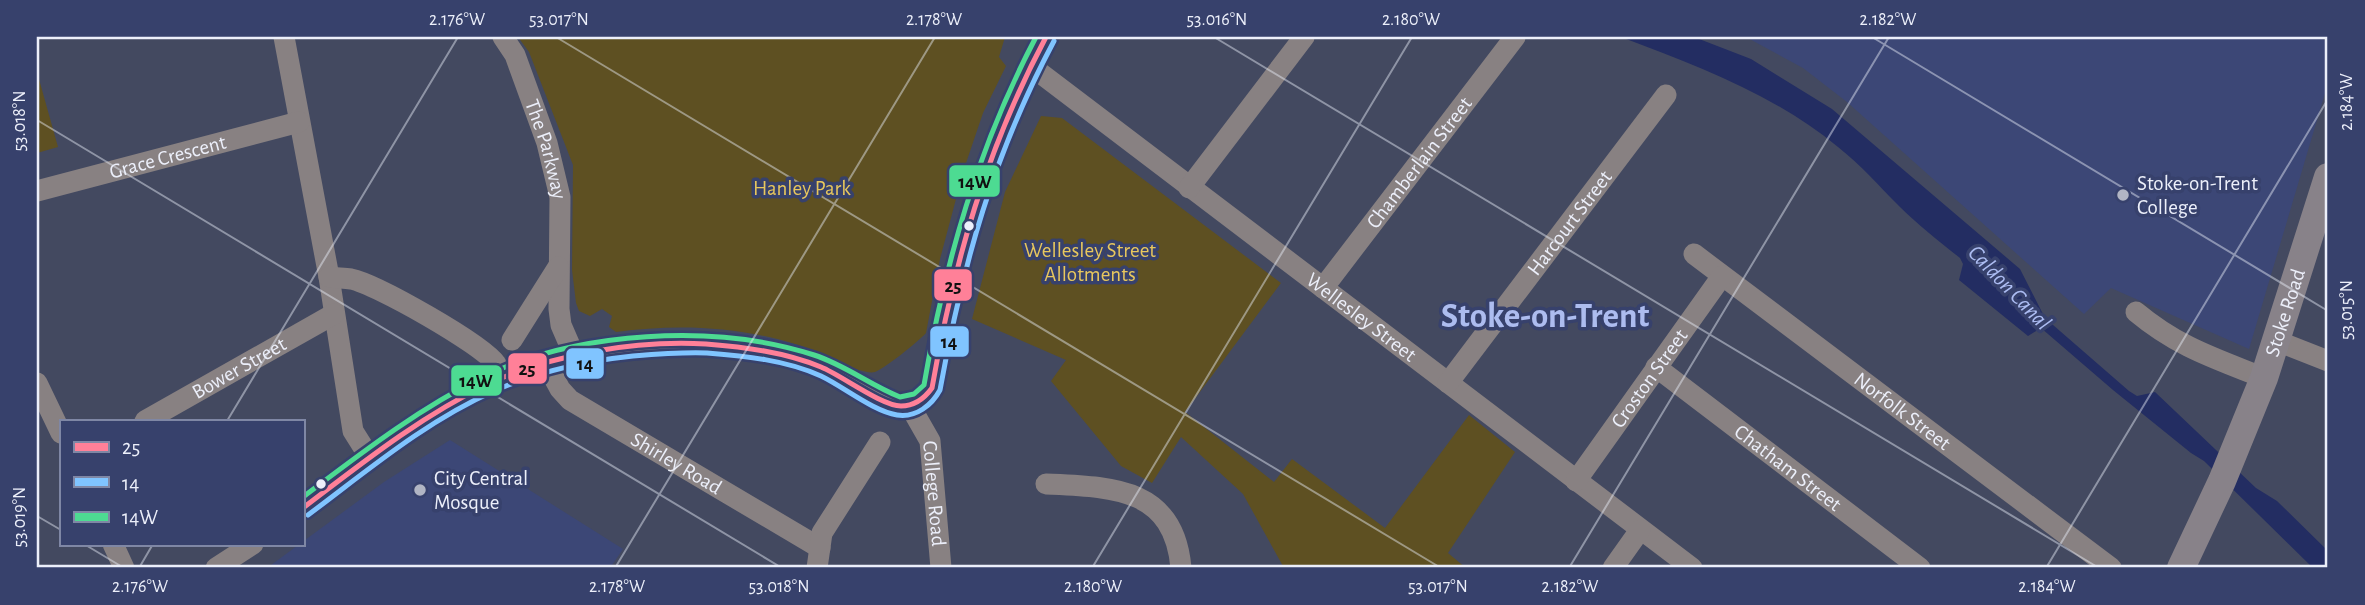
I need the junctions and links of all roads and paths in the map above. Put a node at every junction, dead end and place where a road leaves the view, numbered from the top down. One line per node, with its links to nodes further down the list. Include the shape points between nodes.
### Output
1 (284, 37): 8 (street)
2 (503, 37): 13 (street, The Parkway, via 515,55 547,143 560,197)
3 (1046, 37): 6 (street)
4 (1304, 37): 10 (street)
5 (1515, 37): 16 (street, Chamberlain Street)
6 (1031, 66): 10 (street, Wellesley Street); 29 (street, via 1007,112 967,225 932,388 925,398)
7 (1666, 95): 28 (street, Harcourt Street)
8 (299, 122): 11 (street, Grace Crescent); 15 (street)
9 (2328, 180): 20 (main road, Stoke Road)
10 (1189, 188): 16 (street, Wellesley Street)
11 (37, 191)
12 (1694, 254): 14 (street, Norfolk Street)
13 (558, 267): 19 (street); 21 (street, The Parkway, via 561,325)
14 (1722, 276): 24 (street, Croston Street); 48 (street, Norfolk Street)
15 (329, 277): 18 (street); 26 (street, via 352,279 386,292 481,351 496,363)
16 (1323, 288): 28 (street, Wellesley Street)
17 (2136, 312): 25 (street, via 2188,348)
18 (334, 314): 30 (street, Bower Street); 33 (street, via 353,431)
19 (512, 340)
20 (2277, 341): 22 (street); 25 (main road, Stoke Road)
21 (574, 355): 23 (street); 29 (street, via 664,345 748,347 818,366 886,402)
22 (2328, 361)
23 (547, 365): 26 (street); 40 (street, Shirley Road, via 570,400)
24 (1656, 367): 34 (street, Croston Street); 47 (street, Chatham Street)
25 (2264, 378): 49 (main road, Stoke Road)
26 (503, 379): 33 (street, via 456,401)
27 (37, 383): 31 (street)
28 (1448, 383): 34 (street, Wellesley Street)
29 (909, 406): 43 (street, College Road, via 930,441)
30 (147, 420)
31 (60, 431)
32 (880, 442): 40 (street, via 822,533)
33 (370, 458): 36 (street)
34 (1576, 481): 37 (street, Wellesley Street)
35 (1046, 484): 44 (street, via 1128,493 1155,507 1171,528)
36 (304, 507)
37 (1640, 530): 45 (street); 46 (street, Wellesley Street)
38 (114, 546): 41 (street)
39 (250, 546): 42 (street)
40 (818, 558)
41 (124, 568)
42 (216, 568)
43 (940, 568)
44 (1181, 568)
45 (1613, 568)
46 (1692, 568)
47 (1920, 568)
48 (2110, 568)
49 (2181, 568)

